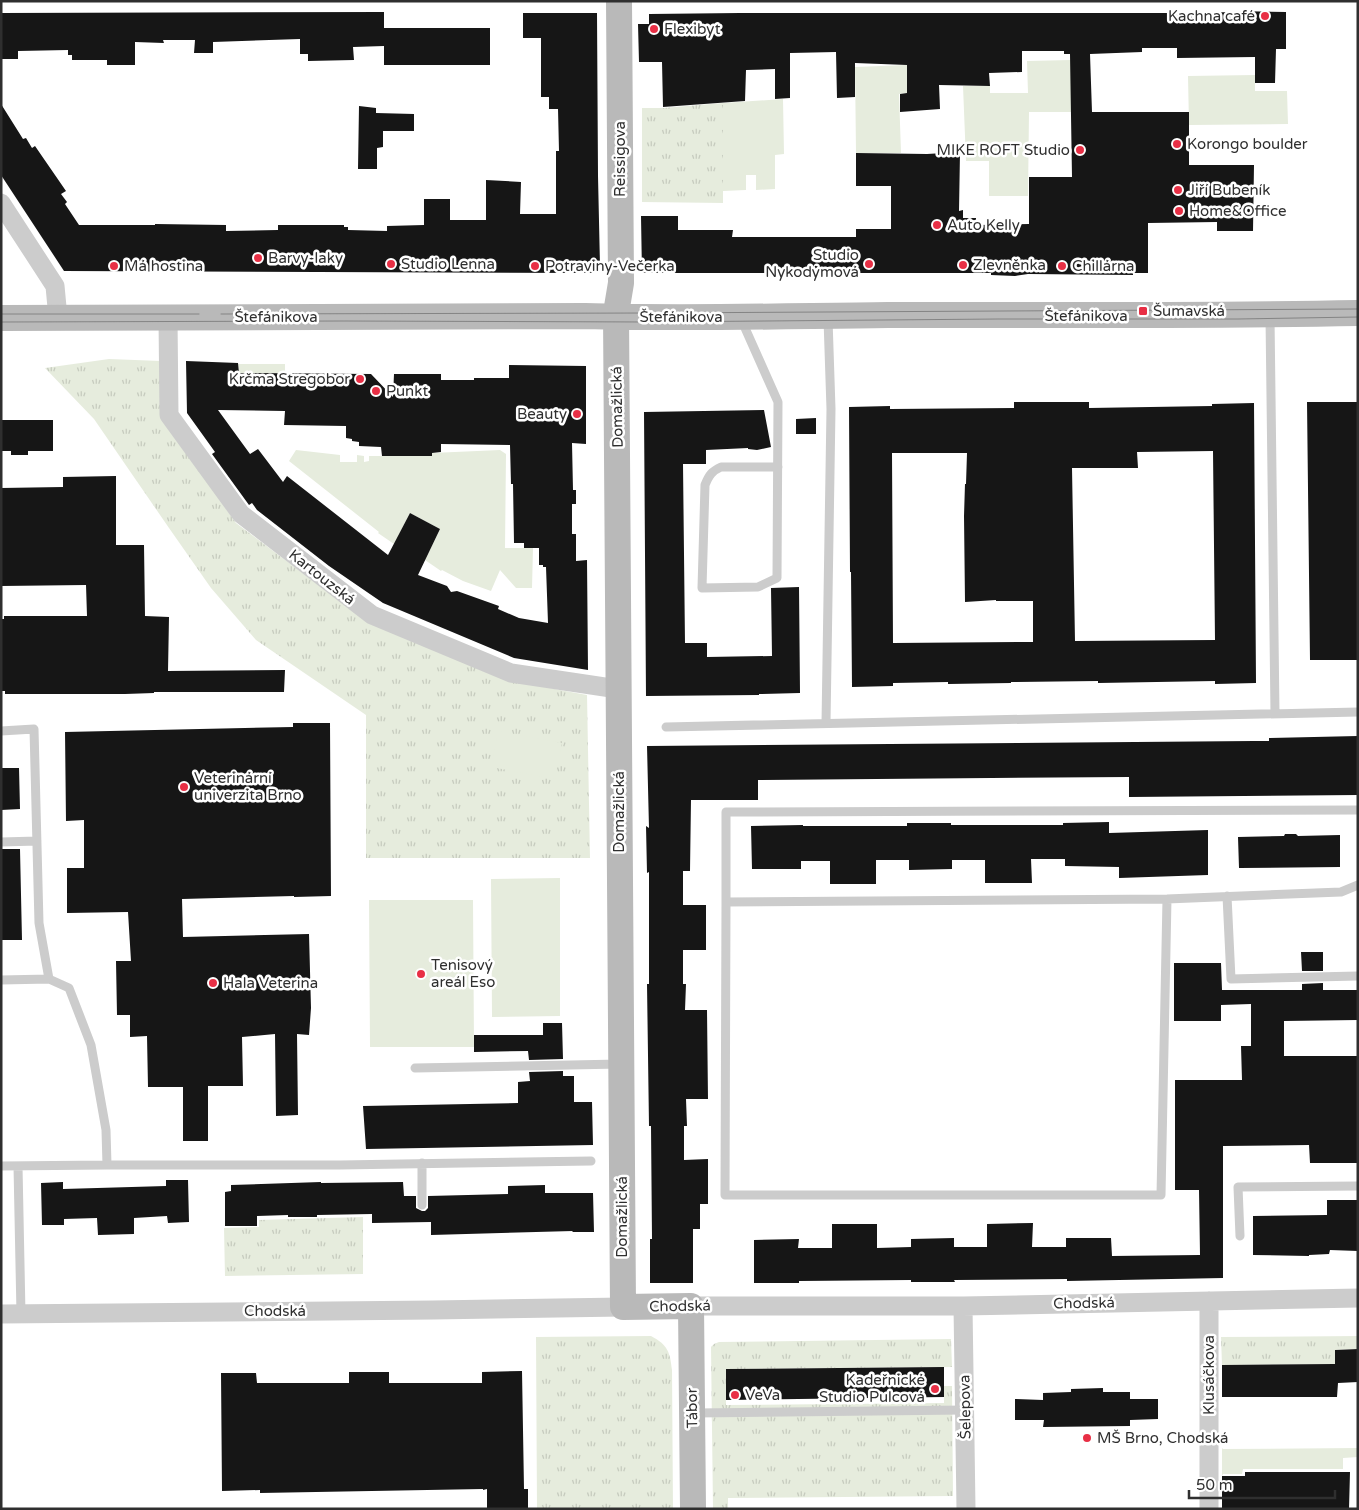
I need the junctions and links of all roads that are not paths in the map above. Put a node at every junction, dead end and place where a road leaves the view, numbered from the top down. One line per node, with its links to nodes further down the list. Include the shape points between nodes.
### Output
1 (619, 1): 7 (street, Reissigova, via 621,283)
2 (1, 203): 9 (street, via 55,286)
3 (1358, 313): 5 (street, Štefánikova)
4 (2, 314): 9 (street, Štefánikova)
5 (1270, 314): 6 (street, Štefánikova); 14 (lane)
6 (828, 316): 8 (street, Štefánikova); 15 (lane, via 831,409)
7 (616, 317): 8 (street, Štefánikova); 10 (street, Štefánikova); 12 (street, Domažlická)
8 (739, 317): 11 (lane, via 778,402)
9 (58, 318): 10 (street, Štefánikova)
10 (168, 318): 12 (street, Kartouzská, via 169,415 241,514 372,615 511,673)
11 (778, 467): 11 (lane, via 777,578 758,587 702,588 705,485 709,475 721,467)
12 (618, 689): 28 (street, Domažlická)
13 (1358, 712): 14 (lane)
14 (1275, 713): 15 (lane)
15 (826, 724): 16 (lane)
16 (666, 727)
17 (1, 731): 19 (lane, via 34,729)
18 (1358, 810): 24 (lane, via 726,812)
19 (37, 841): 20 (lane); 26 (lane, via 39,923)
20 (1, 842)
21 (1358, 885): 22 (lane, via 1341,892)
22 (1227, 896): 23 (lane); 25 (lane, via 1231,979)
23 (1166, 898): 24 (lane); 24 (lane, via 1161,1195 725,1195)
24 (726, 902)
25 (1358, 976)
26 (49, 979): 27 (lane); 32 (lane, via 69,988 91,1045 106,1130)
27 (1, 980)
28 (621, 1064): 29 (lane); 42 (street, Domažlická)
29 (415, 1068)
30 (591, 1160): 31 (lane)
31 (422, 1164): 32 (lane); 36 (lane)
32 (107, 1165): 34 (lane)
33 (1, 1166): 34 (lane)
34 (18, 1166): 44 (lane)
35 (1358, 1186): 37 (lane, via 1238,1187)
36 (422, 1205)
37 (1240, 1236)
38 (1358, 1298): 39 (street, Chodská)
39 (1209, 1301): 41 (street, Chodská); 49 (street, Klusáčkova)
40 (691, 1306): 41 (street, Chodská); 42 (street, Chodská); 46 (street, Tábor)
41 (963, 1306): 45 (street, Šelepova)
42 (623, 1307): 44 (street, Chodská)
43 (1, 1314): 44 (street, Chodská)
44 (21, 1314)
45 (965, 1410): 46 (lane); 48 (street, Šelepova)
46 (692, 1414): 47 (street, Tábor)
47 (693, 1509)
48 (966, 1509)
49 (1210, 1509)

